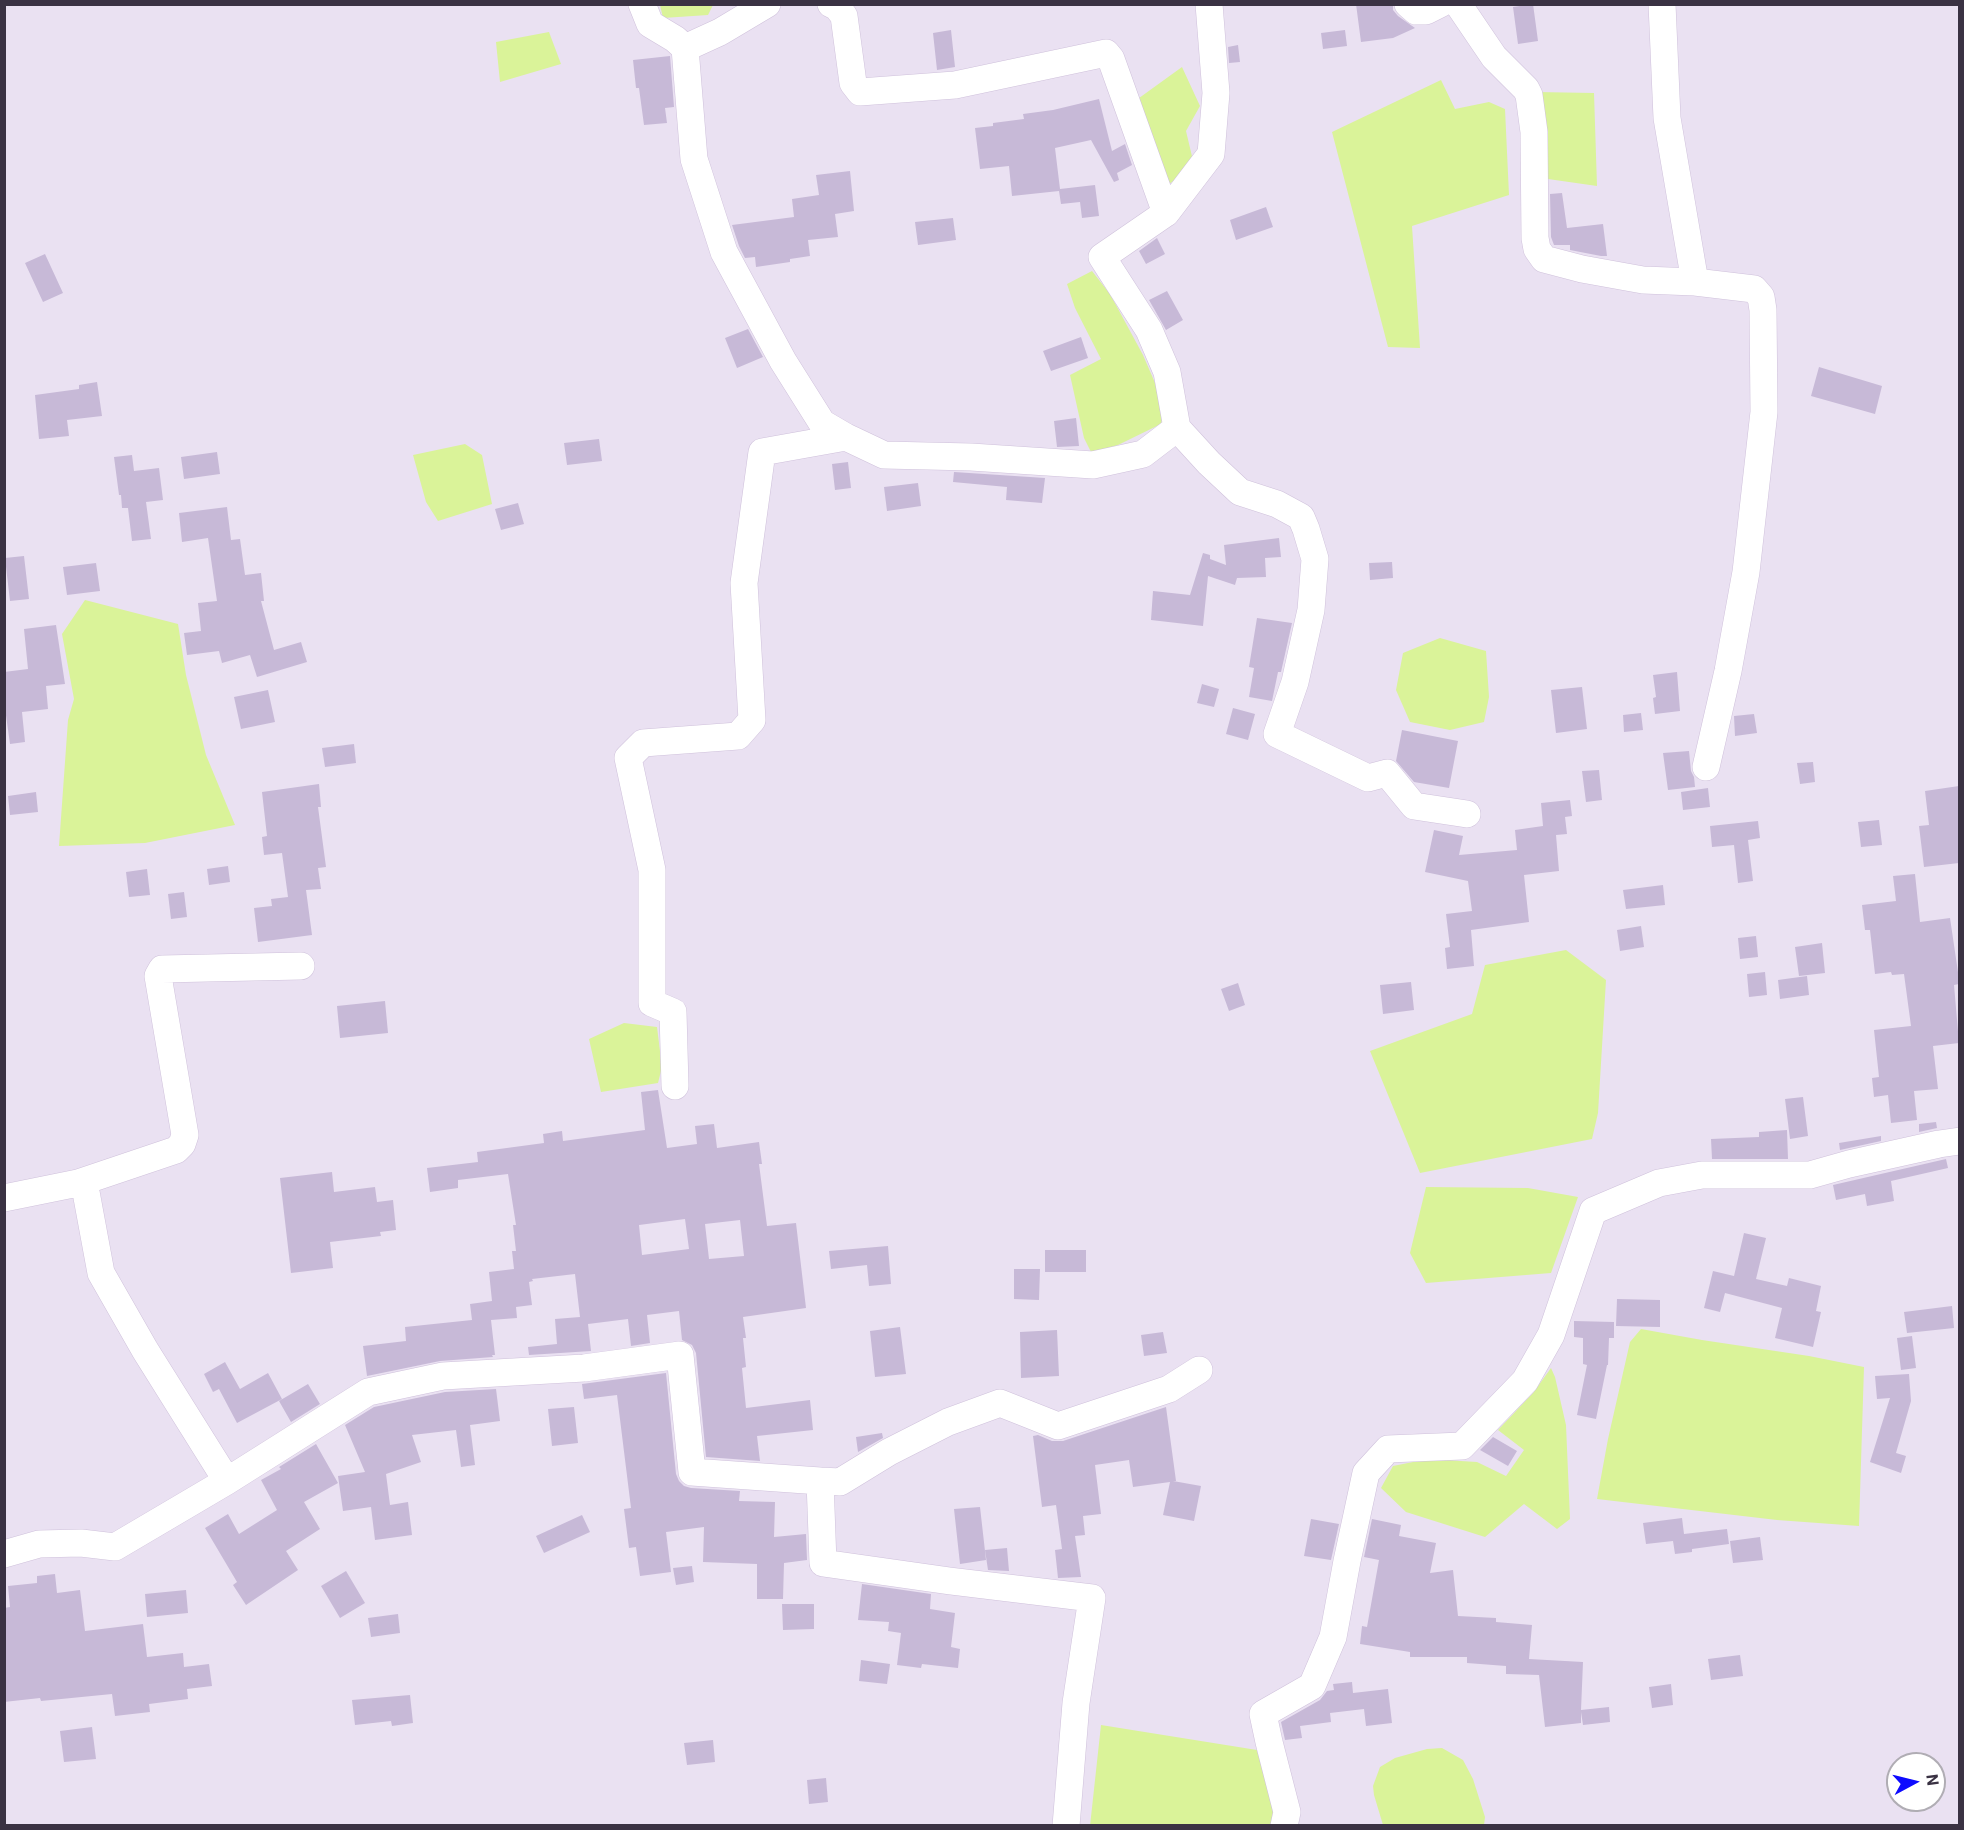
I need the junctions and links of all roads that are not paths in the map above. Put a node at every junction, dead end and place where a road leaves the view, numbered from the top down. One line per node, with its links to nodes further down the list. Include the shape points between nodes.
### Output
1 (642, 4): 9 (street, via 650,24)
2 (767, 4): 9 (street)
3 (831, 4): 10 (street, via 844,16 853,83 860,92 955,85 1106,53)
4 (1209, 4): 10 (street, via 1216,93 1211,154)
5 (1408, 4): 6 (street, via 1416,11 1426,11)
6 (1440, 4)
7 (1458, 4): 11 (street, via 1494,57 1529,95 1534,132 1534,238 1540,255 1550,262 1643,280)
8 (1662, 4): 11 (street, via 1667,118)
9 (685, 48): 13 (street, via 694,159 724,252 783,361 822,423)
10 (1166, 213): 12 (street, via 1102,257 1149,330 1167,372)
11 (1695, 282): 14 (street, via 1754,289 1761,297 1763,310 1764,412 1746,572)
12 (1176, 428): 13 (street, via 1143,453 1093,465 884,455); 15 (street, via 1240,492 1285,508 1300,517 1306,529 1315,559 1311,610 1295,682 1277,734 1368,778 1387,773 1414,806)
13 (846, 437): 17 (street, via 762,452 744,583 752,720 738,736 644,743 628,758 652,870 652,1003 673,1012)
14 (1706, 767)
15 (1467, 814)
16 (301, 966): 19 (street, via 162,969 158,976 185,1135 182,1144 176,1150)
17 (675, 1086)
18 (1959, 1142): 26 (street, via 1810,1175 1702,1174 1659,1183 1593,1211 1551,1335 1525,1381 1462,1446 1388,1449 1366,1473 1333,1637 1317,1676 1312,1686 1263,1714 1287,1812)
19 (78, 1183): 20 (street); 22 (street, via 86,1192 101,1273)
20 (4, 1198)
21 (1199, 1370): 23 (street, via 1169,1389 1058,1426 1000,1403 948,1422 840,1482)
22 (227, 1481): 23 (street, via 368,1392 443,1376 584,1368 680,1355 692,1472); 24 (street, via 115,1547 39,1544)
23 (820, 1481): 25 (street, via 823,1563 1092,1598 1076,1703)
24 (4, 1554)
25 (1066, 1826)
26 (1284, 1826)

